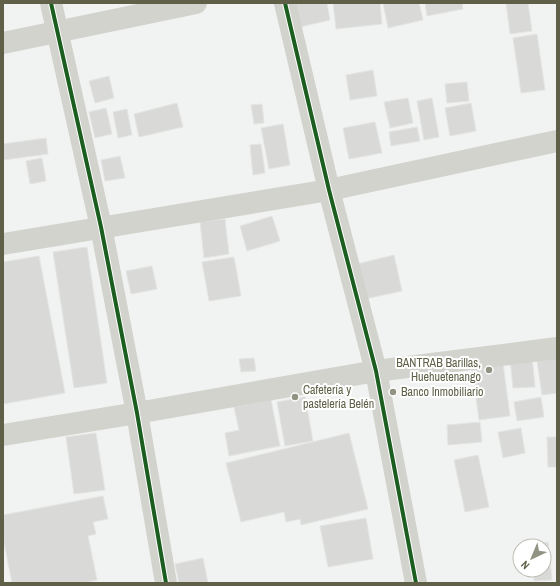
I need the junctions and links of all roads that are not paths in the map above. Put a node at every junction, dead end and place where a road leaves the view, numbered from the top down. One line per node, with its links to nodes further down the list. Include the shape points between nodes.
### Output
1 (51, 3): 4 (street)
2 (196, 3): 4 (street)
3 (285, 3): 7 (street)
4 (59, 33): 5 (street); 8 (street)
5 (3, 43)
6 (557, 141): 7 (street)
7 (329, 190): 8 (street); 11 (street)
8 (101, 227): 9 (street); 12 (street)
9 (3, 244)
10 (557, 348): 11 (street)
11 (376, 371): 12 (street); 15 (street)
12 (138, 413): 13 (street); 14 (street)
13 (3, 435)
14 (166, 583)
15 (416, 583)

